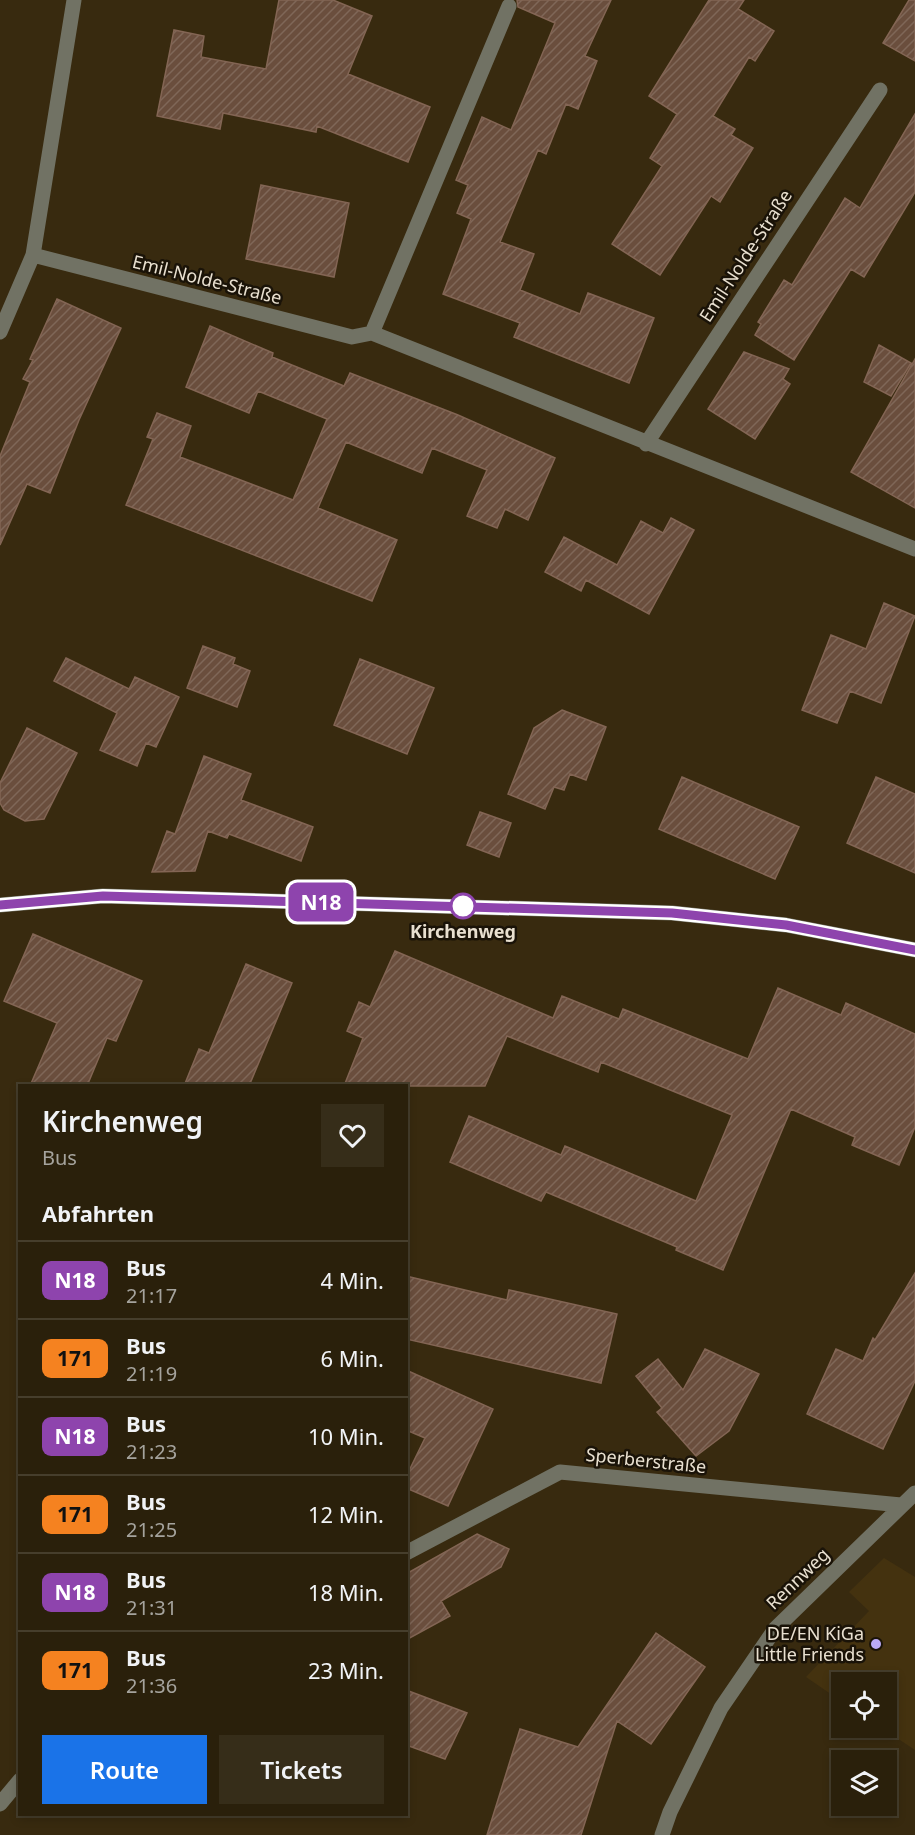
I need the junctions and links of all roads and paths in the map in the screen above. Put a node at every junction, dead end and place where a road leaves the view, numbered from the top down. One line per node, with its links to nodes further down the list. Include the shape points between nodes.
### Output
1 (74, 0): 4 (street)
2 (509, 6): 6 (street)
3 (880, 90): 7 (street, Emil-Nolde-Straße)
4 (33, 255): 5 (street); 6 (street, Emil-Nolde-Straße, via 352,337)
5 (0, 332)
6 (372, 333): 7 (street, Emil-Nolde-Straße)
7 (646, 444): 8 (street, Emil-Nolde-Straße)
8 (915, 549)
9 (0, 905): 10 (street, via 103,896 672,913 786,925)
10 (915, 950)
11 (915, 1493): 12 (street, Rennweg)
12 (901, 1505): 13 (street, Sperberstraße, via 560,1472); 16 (street, Rennweg, via 775,1629 721,1708)
13 (408, 1552)
14 (18, 1782): 15 (street)
15 (0, 1804)
16 (662, 1835)

